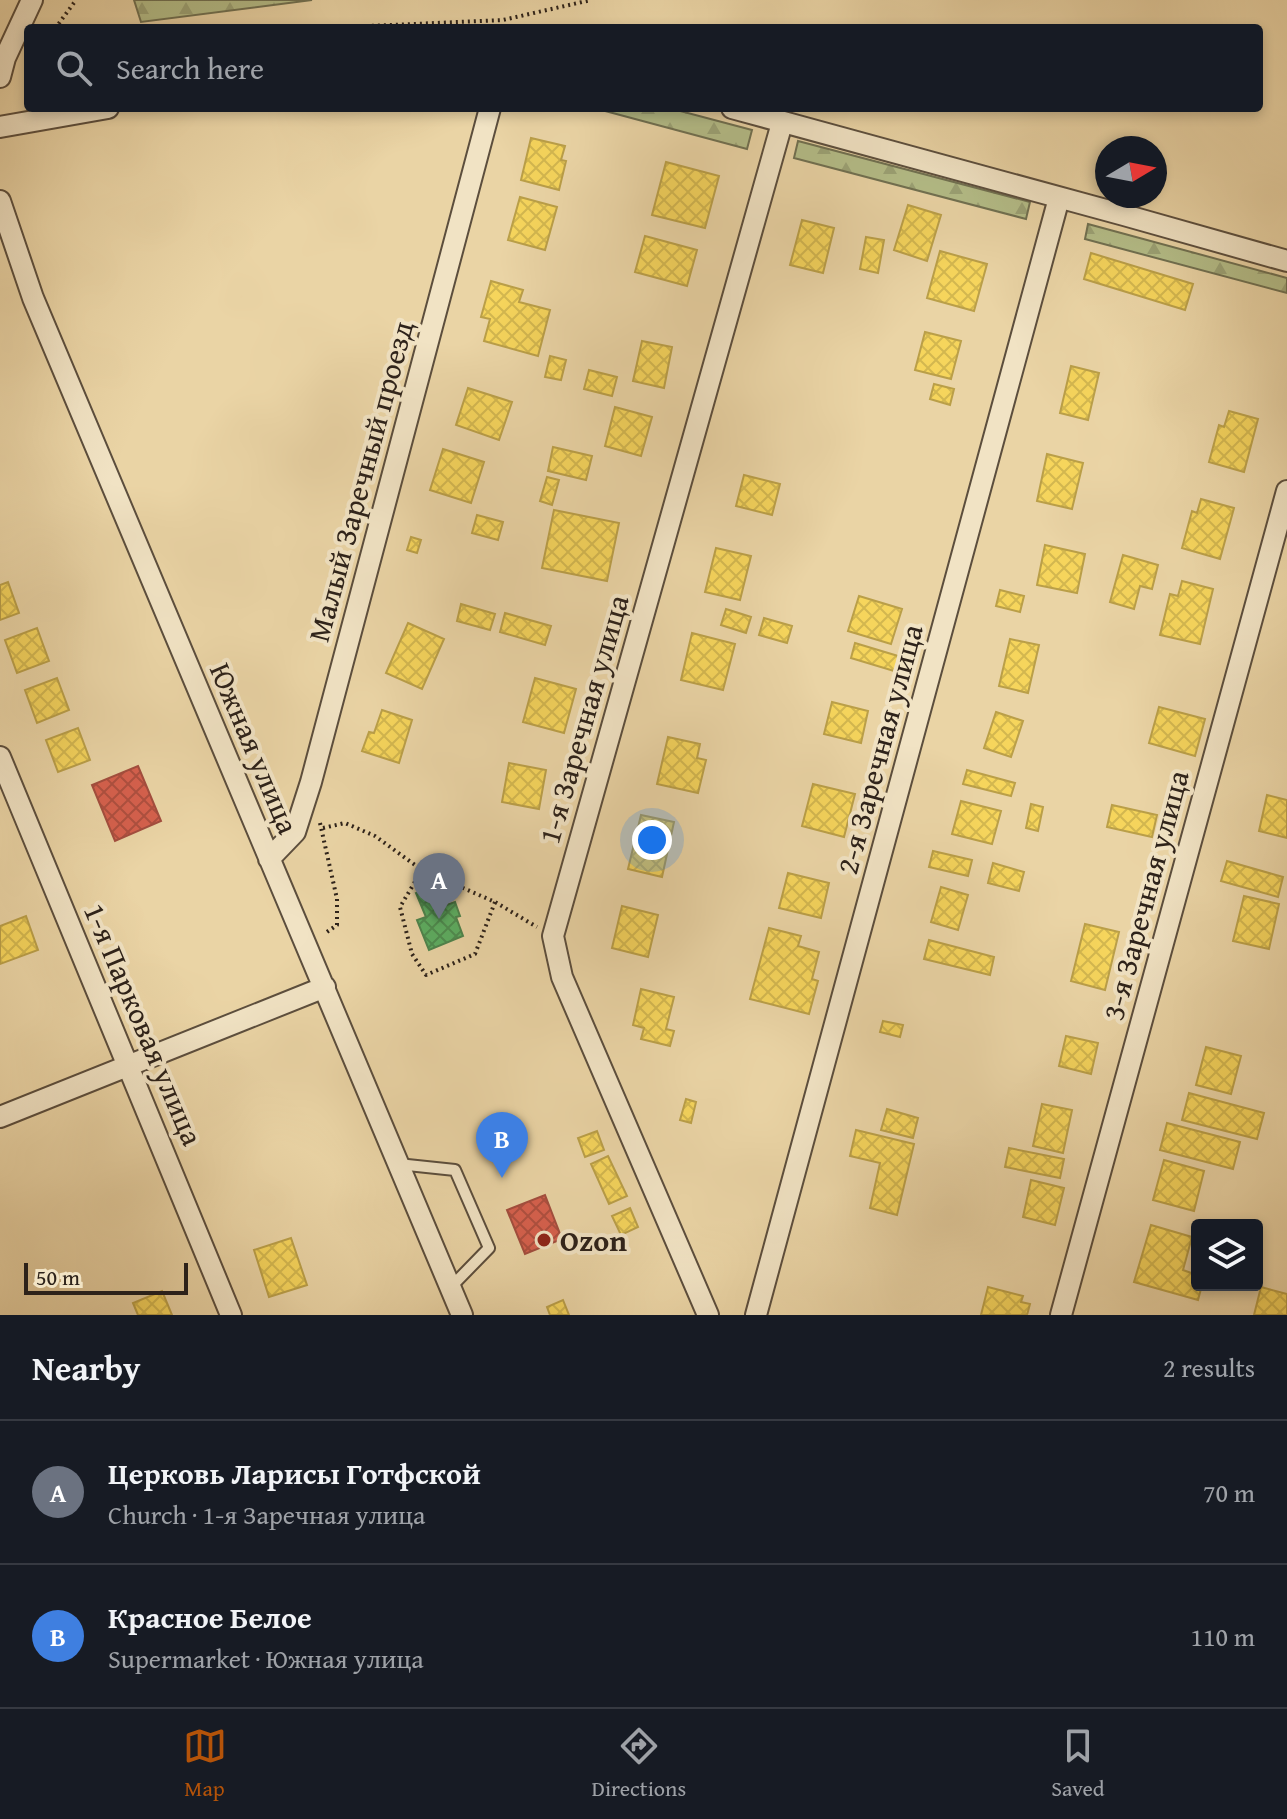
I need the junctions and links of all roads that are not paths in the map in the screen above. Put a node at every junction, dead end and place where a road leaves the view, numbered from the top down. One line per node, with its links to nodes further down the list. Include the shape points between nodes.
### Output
1 (27, 5): 2 (street)
2 (0, 77)
3 (85, 112): 7 (street)
4 (489, 112): 15 (street, Малый Заречный проезд, via 311,782 295,832)
5 (745, 112): 6 (street)
6 (782, 123): 8 (street); 23 (street, 1-я Заречная улица, via 553,936 562,977)
7 (0, 127)
8 (1059, 198): 10 (street); 24 (street, 2-я Заречная улица)
9 (0, 201): 15 (street, Южная улица, via 33,298)
10 (1095, 202)
11 (1135, 208): 12 (street)
12 (1287, 261)
13 (1287, 491): 25 (street, 3-я Заречная улица)
14 (0, 757): 17 (street, 1-я Парковая улица)
15 (269, 859): 16 (street, Южная улица)
16 (325, 987): 17 (street); 19 (street, Южная улица)
17 (128, 1065): 18 (street); 21 (street, 1-я Парковая улица)
18 (0, 1117)
19 (398, 1164): 20 (street, Южная улица); 20 (lane, via 455,1170 489,1248)
20 (450, 1288): 22 (street, Южная улица)
21 (231, 1315)
22 (462, 1315)
23 (708, 1315)
24 (756, 1315)
25 (1061, 1315)

